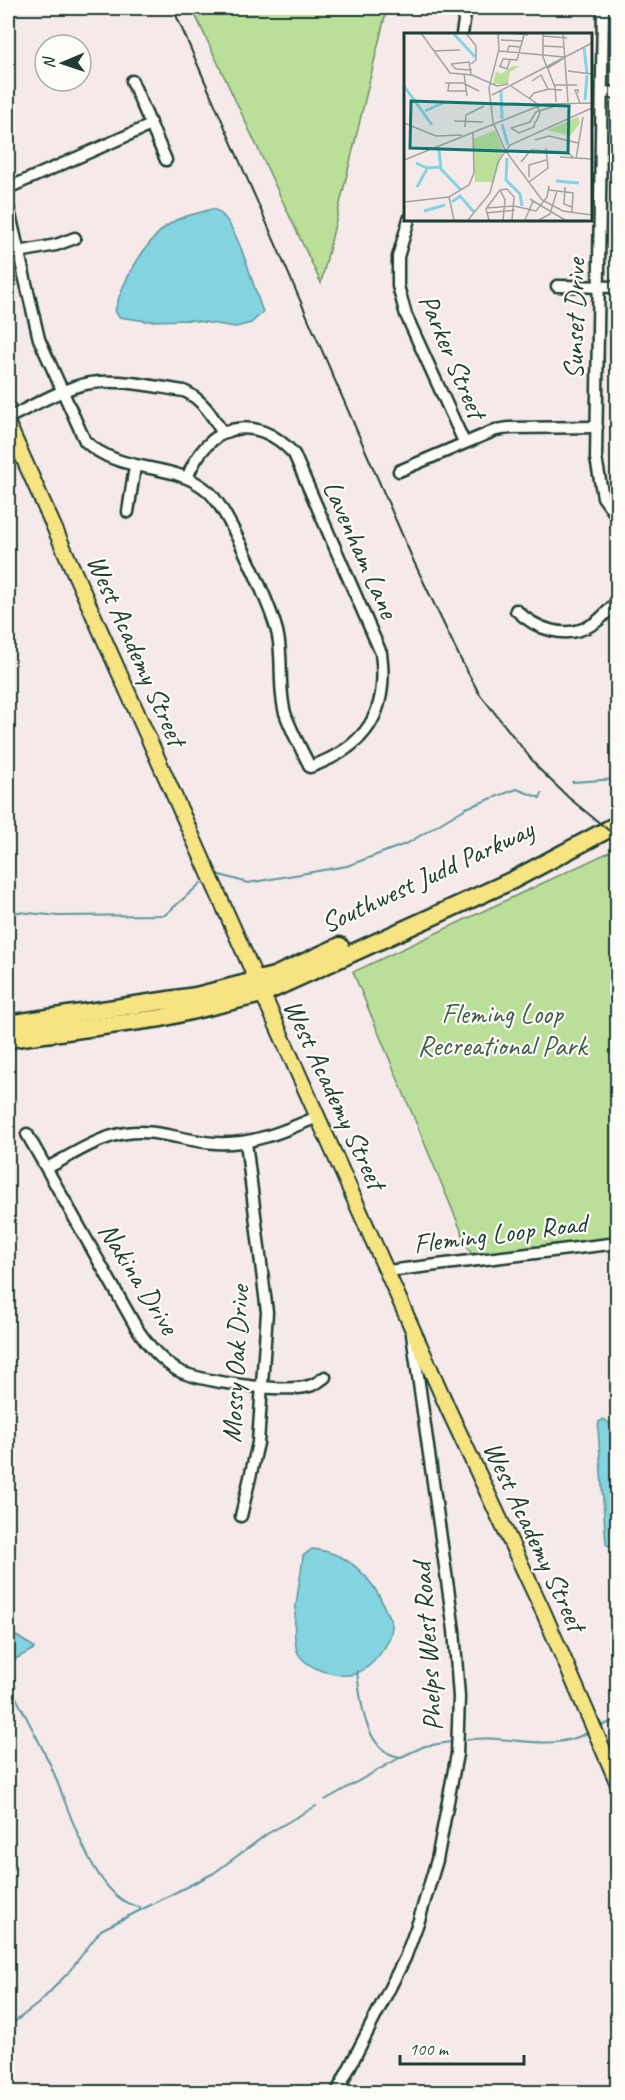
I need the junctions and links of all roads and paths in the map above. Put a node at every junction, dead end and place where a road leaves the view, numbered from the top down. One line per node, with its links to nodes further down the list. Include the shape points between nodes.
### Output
1 (466, 8): 3 (street)
2 (603, 8): 5 (street, Sunset Drive)
3 (462, 33)
4 (132, 81): 7 (street)
5 (602, 92): 6 (street); 15 (street, Sunset Drive)
6 (618, 93)
7 (151, 125): 8 (street); 9 (street)
8 (166, 160)
9 (8, 188)
10 (8, 206): 13 (street)
11 (409, 220): 22 (street, Parker Street, via 398,257 398,286 406,315)
12 (75, 238): 13 (street)
13 (19, 252): 17 (street, via 39,339)
14 (557, 286): 15 (street)
15 (598, 287): 16 (street); 20 (street, Sunset Drive)
16 (618, 287)
17 (63, 393): 18 (street); 21 (street, via 98,382 184,391 201,403); 23 (street, via 86,441 98,453)
18 (8, 418)
19 (8, 424): 32 (main road, West Academy Street)
20 (597, 427): 22 (street, via 509,428); 27 (street, Sunset Drive, via 599,482 603,497)
21 (222, 432): 25 (street, via 198,454); 25 (street, Lavenham Lane, via 238,428 266,432 294,454 381,653 382,691 371,725 347,751 310,767 285,714 279,642 272,617 226,514 208,491)
22 (464, 442): 24 (street)
23 (135, 466): 25 (street); 26 (street)
24 (399, 471)
25 (187, 478)
26 (128, 512)
27 (618, 518)
28 (618, 601): 29 (street, via 593,624 573,632 552,632 531,623)
29 (516, 610)
30 (618, 815): 32 (highway, Southwest Judd Parkway)
31 (618, 824): 32 (highway, Southwest Judd Parkway, via 513,880)
32 (259, 988): 33 (highway); 34 (highway, via 161,1018); 35 (main road, West Academy Street)
33 (8, 1024)
34 (8, 1039)
35 (317, 1117): 37 (street); 40 (main road, West Academy Street)
36 (27, 1134): 38 (street, Nakina Drive)
37 (246, 1142): 38 (street, via 217,1143 129,1132 111,1136); 43 (street, Mossy Oak Drive, via 267,1312)
38 (47, 1168): 43 (street, Nakina Drive, via 151,1349 178,1370 198,1378)
39 (618, 1243): 40 (street, Fleming Loop Road)
40 (388, 1271): 41 (main road, West Academy Street)
41 (410, 1322): 45 (main road, West Academy Street); 46 (street, Phelps West Road, via 453,1619 459,1697 457,1754 437,1860 419,1920 405,1958)
42 (325, 1377): 43 (street, Nakina Drive, via 309,1387)
43 (263, 1386): 44 (street, Mossy Oak Drive, via 258,1443)
44 (241, 1516)
45 (618, 1784)
46 (337, 2092)

